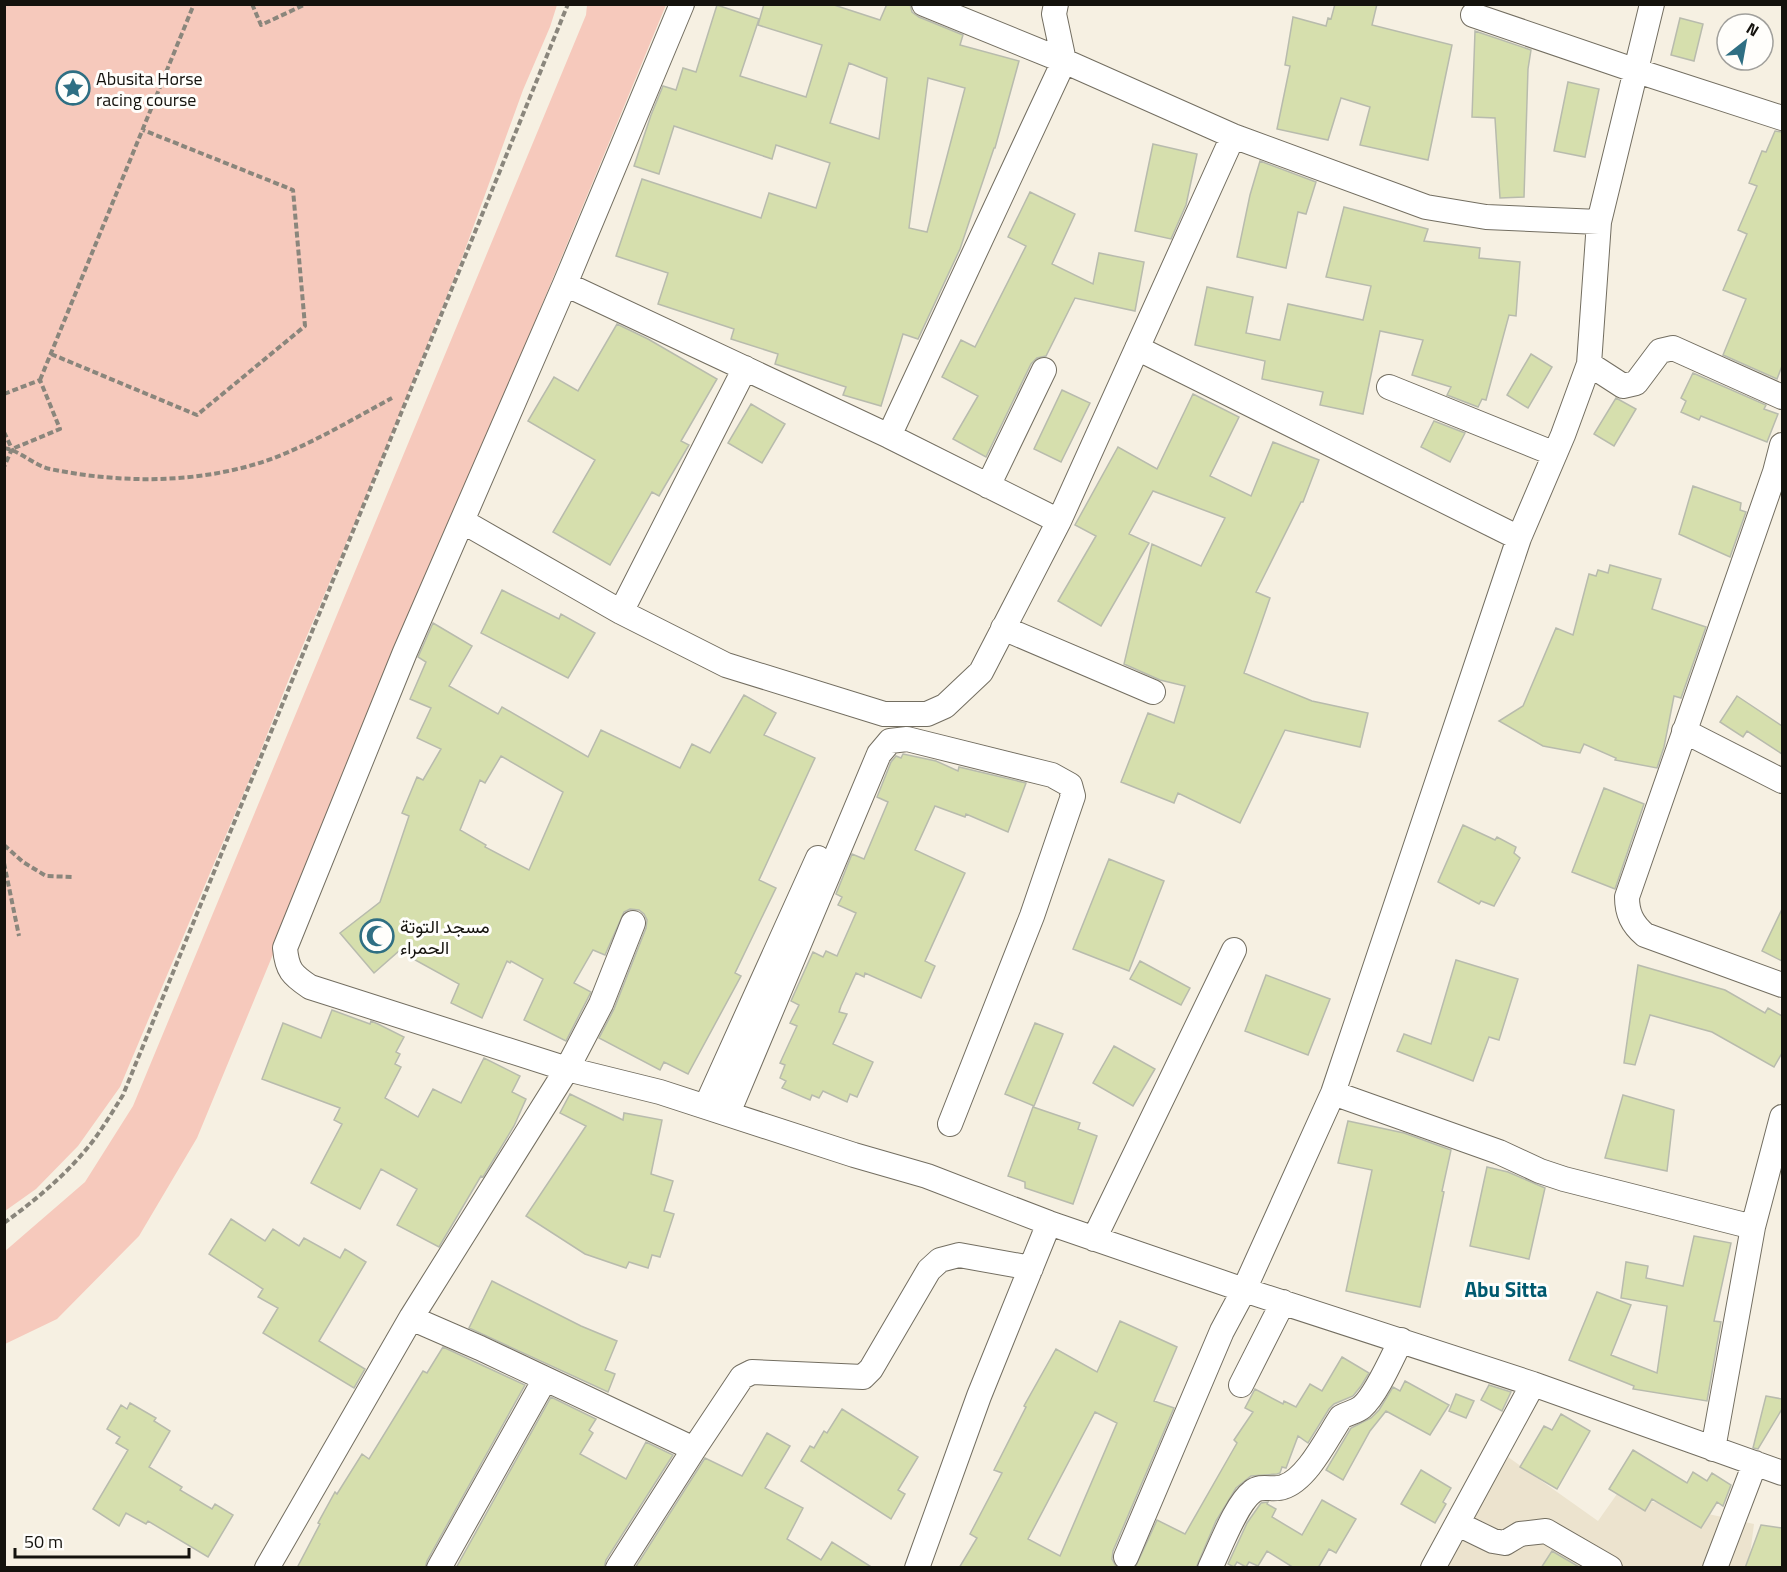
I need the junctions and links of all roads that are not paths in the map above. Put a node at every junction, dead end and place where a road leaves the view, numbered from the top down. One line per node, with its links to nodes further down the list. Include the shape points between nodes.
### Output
1 (682, 4): 11 (street)
2 (924, 4): 6 (street)
3 (1056, 4): 6 (street, via 1054,14)
4 (1652, 4): 7 (street)
5 (1473, 15): 7 (street)
6 (1064, 61): 9 (street); 18 (street)
7 (1637, 71): 8 (street); 10 (street)
8 (1782, 118)
9 (1233, 136): 10 (street, via 1426,207 1486,217); 12 (street)
10 (1599, 222): 13 (street)
11 (565, 284): 14 (street); 23 (street)
12 (1137, 348): 24 (street); 25 (street)
13 (1590, 364): 17 (street, via 1623,386 1636,383 1660,351 1673,348); 20 (street)
14 (745, 368): 18 (street); 26 (street)
15 (1044, 370): 22 (street)
16 (1389, 387): 20 (street)
17 (1782, 397)
18 (888, 436): 22 (street)
19 (1782, 445): 21 (street)
20 (1554, 454): 25 (street)
21 (1779, 474): 30 (street)
22 (988, 486): 24 (street)
23 (462, 521): 26 (street); 35 (street, via 285,948 287,963 291,972 310,987)
24 (1059, 521): 27 (street)
25 (1519, 538): 36 (street)
26 (621, 612): 29 (street, via 726,665)
27 (1004, 628): 28 (street); 29 (street, via 981,672 945,706 927,714)
28 (1153, 692)
29 (884, 714): 37 (street)
30 (1684, 731): 31 (street); 34 (street, via 1627,897 1629,914 1638,929 1653,939)
31 (1782, 781)
32 (633, 923): 35 (street, via 601,1004)
33 (1234, 950): 42 (street)
34 (1782, 985)
35 (567, 1069): 37 (street); 46 (street)
36 (1333, 1093): 41 (street, via 1564,1179); 44 (street)
37 (717, 1110): 39 (street, via 879,754 890,741 907,739 1052,775 1070,785 1073,795 1032,916); 40 (street, via 927,1176)
38 (1782, 1117): 41 (street)
39 (950, 1124)
40 (1049, 1223): 42 (street); 43 (street)
41 (1753, 1227): 52 (street)
42 (1094, 1239): 44 (street)
43 (1030, 1268): 51 (street, via 959,1255 940,1260 929,1270 863,1377 752,1372 742,1377); 60 (street)
44 (1244, 1290): 45 (street); 56 (street, via 1222,1331)
45 (1283, 1302): 47 (street); 50 (street)
46 (411, 1318): 48 (street); 57 (street)
47 (1401, 1340): 49 (street); 61 (street, via 1367,1402 1341,1417 1308,1468 1293,1483 1254,1490 1243,1500)
48 (545, 1379): 51 (street); 58 (street)
49 (1533, 1384): 52 (street); 55 (street)
50 (1241, 1385)
51 (694, 1449): 59 (street)
52 (1713, 1449): 53 (street)
53 (1755, 1463): 54 (street); 64 (street)
54 (1782, 1473)
55 (1458, 1524): 62 (street); 63 (street, via 1505,1543 1520,1534 1546,1531)
56 (1126, 1557)
57 (267, 1568)
58 (439, 1568)
59 (618, 1568)
60 (916, 1568)
61 (1210, 1568)
62 (1433, 1568)
63 (1610, 1568)
64 (1715, 1568)

